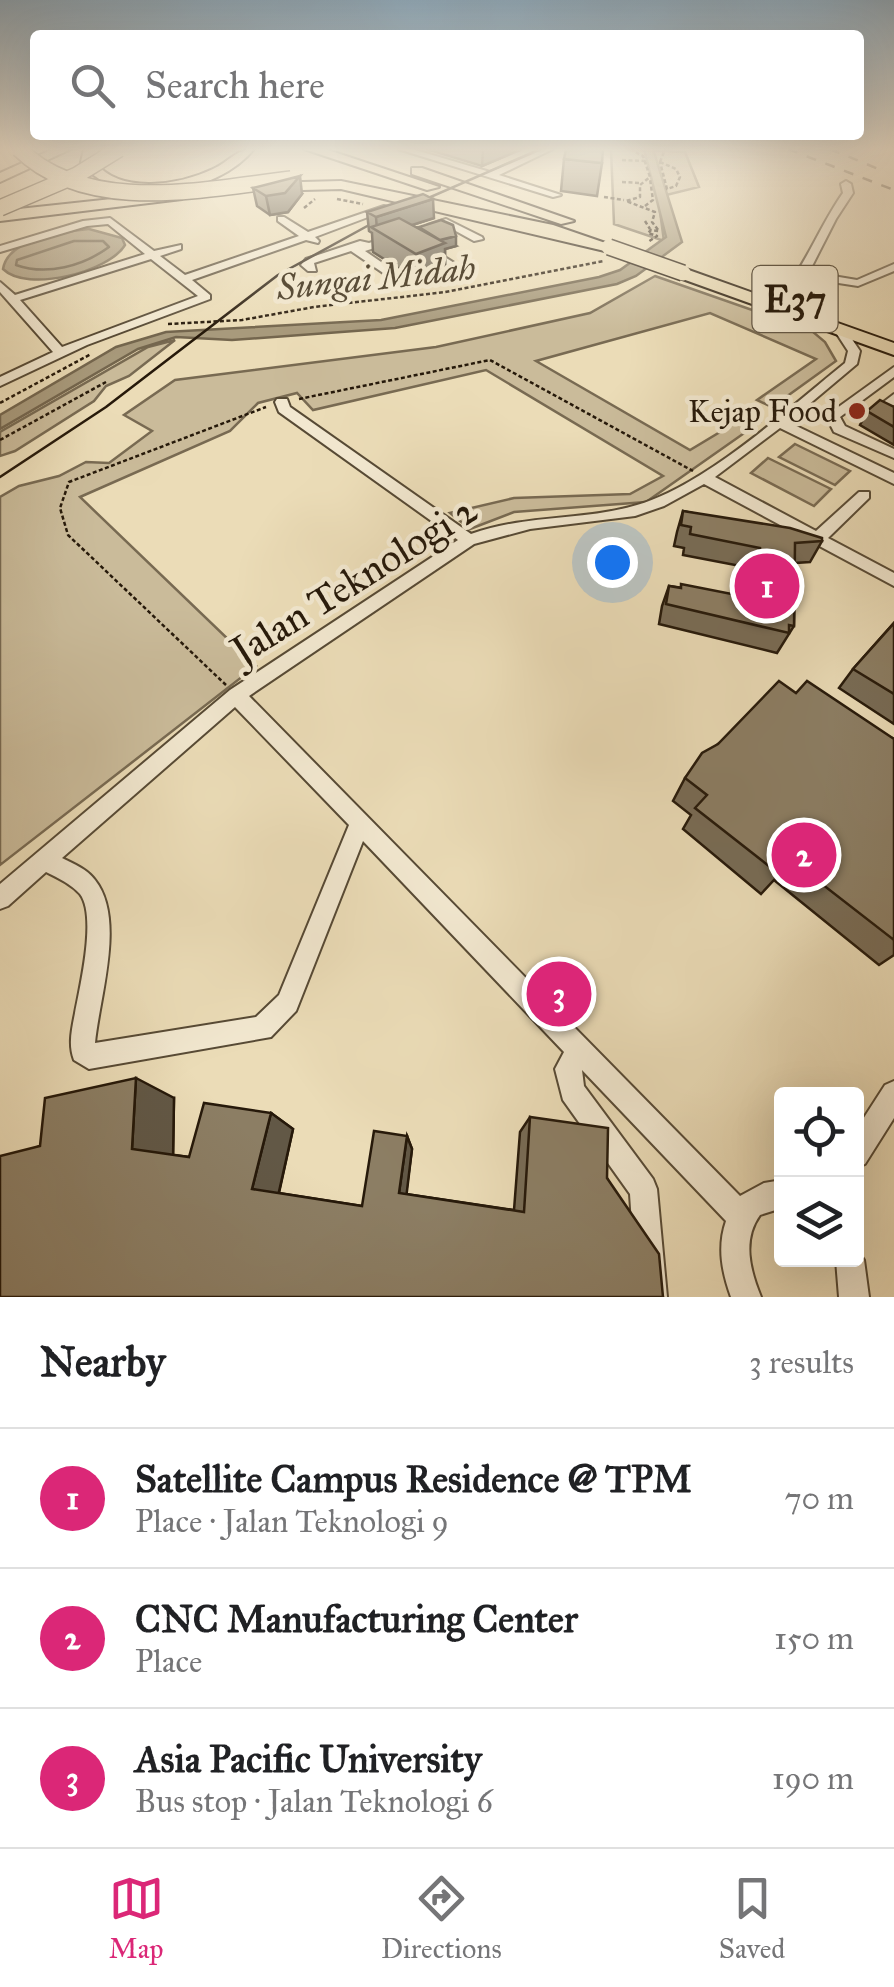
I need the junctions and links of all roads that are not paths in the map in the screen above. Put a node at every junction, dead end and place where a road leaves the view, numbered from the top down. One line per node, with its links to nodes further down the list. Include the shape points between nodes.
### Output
1 (59, 210): 7 (highway)
2 (383, 210): 12 (street)
3 (459, 210): 11 (highway)
4 (490, 210): 11 (highway, E37)
5 (511, 210): 18 (highway, E37)
6 (837, 210): 25 (street)
7 (0, 216)
8 (281, 218): 12 (street)
9 (420, 229): 13 (street, via 446,222)
10 (402, 236): 17 (street)
11 (568, 236): 18 (highway, E37)
12 (310, 238): 20 (street); 26 (street)
13 (478, 239)
14 (416, 244): 24 (street)
15 (178, 247): 19 (street)
16 (0, 248): 19 (street, via 105,220)
17 (355, 248): 20 (street); 27 (street)
18 (613, 249): 22 (highway, E37, bridge)
19 (154, 254): 26 (street); 30 (street)
20 (332, 254): 23 (street, via 306,264)
21 (894, 267): 25 (street, via 858,283)
22 (689, 268): 29 (highway, E37); 31 (highway, E37)
23 (312, 269)
24 (462, 270)
25 (806, 275): 29 (street)
26 (185, 279): 33 (street, via 204,299)
27 (399, 279)
28 (0, 285): 30 (street)
29 (787, 296): 32 (highway, E37)
30 (13, 299): 33 (street)
31 (839, 328): 32 (highway, E37); 42 (street, Jalan Teknologi 2, via 855,358)
32 (888, 342): 34 (street)
33 (60, 352): 36 (street)
34 (894, 363)
35 (894, 371): 37 (street)
36 (2, 377)
37 (878, 379): 38 (street); 43 (street, via 833,416 840,429)
38 (894, 386)
39 (894, 398): 41 (street, via 880,412)
40 (282, 402): 48 (street)
41 (894, 419)
42 (778, 422): 44 (street, Jalan Teknologi 2); 45 (street)
43 (894, 454)
44 (703, 477): 47 (street); 48 (street, Jalan Teknologi 2, via 666,502 636,511 502,526)
45 (894, 479)
46 (864, 495): 47 (street)
47 (817, 539): 49 (street)
48 (469, 540): 50 (street, Jalan Teknologi 2)
49 (894, 580)
50 (236, 695): 51 (street); 52 (street, Jalan Teknologi 2)
51 (360, 824): 52 (street, via 288,1002 262,1028 89,1057 83,1040 95,900 90,888); 54 (street)
52 (44, 860): 53 (street, Jalan Teknologi 2)
53 (0, 898)
54 (579, 1050): 58 (street); 60 (street, via 568,1069 572,1091 644,1189)
55 (894, 1094): 56 (street)
56 (864, 1143)
57 (774, 1195): 58 (street, via 758,1198)
58 (740, 1217): 61 (street, via 734,1262)
59 (851, 1267): 62 (street)
60 (652, 1297)
61 (746, 1297)
62 (854, 1297)

